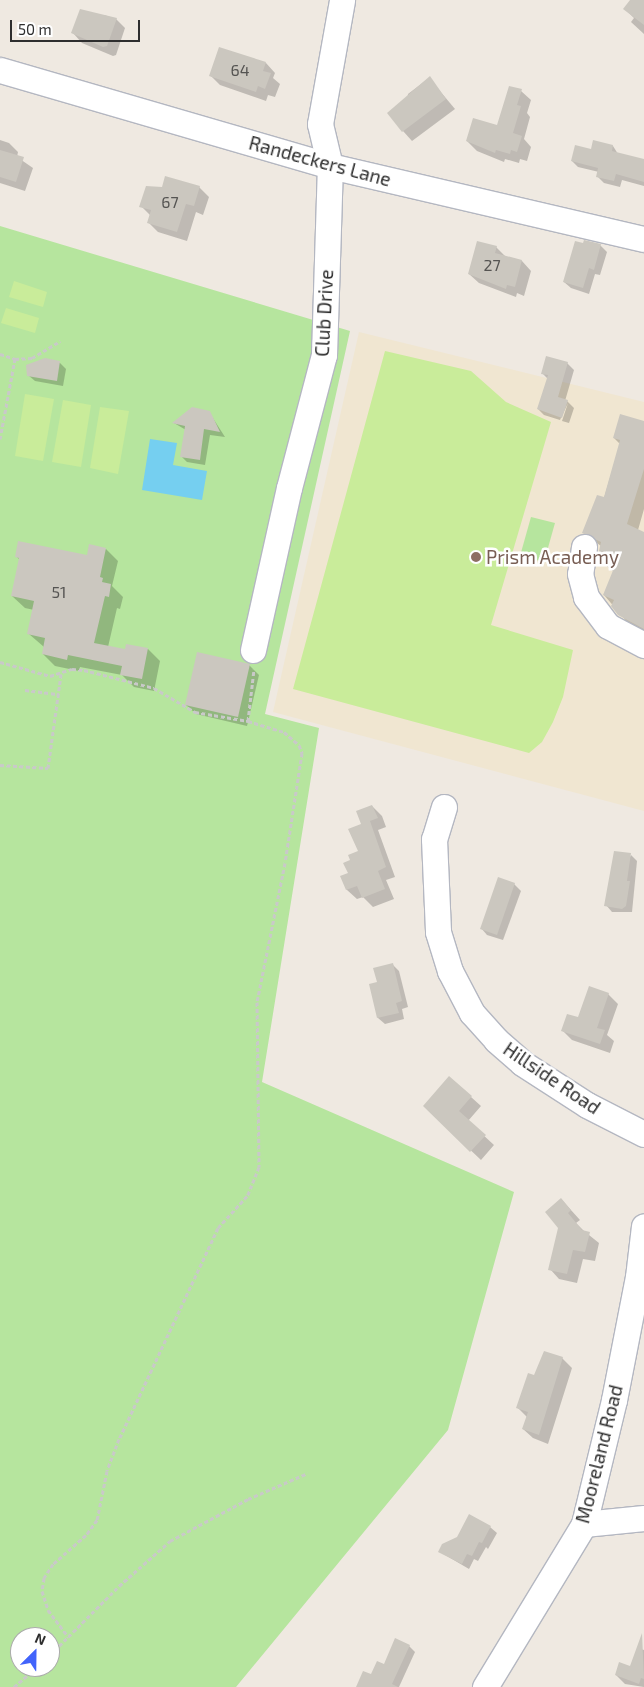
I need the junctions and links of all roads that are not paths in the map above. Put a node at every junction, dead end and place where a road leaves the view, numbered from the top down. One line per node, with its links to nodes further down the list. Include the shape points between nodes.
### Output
1 (342, 0): 3 (street, Club Drive, via 320,124)
2 (0, 70): 3 (street, Randeckers Lane)
3 (330, 166): 4 (street, Randeckers Lane); 7 (street, Club Drive, via 324,355 289,488)
4 (644, 239)
5 (584, 547): 6 (street, via 580,574 586,597 608,626)
6 (644, 645)
7 (253, 650)
8 (444, 807): 9 (street, Hillside Road, via 434,839 438,932 450,971 472,1013 522,1063 587,1105)
9 (644, 1134)
10 (644, 1226): 12 (street, Mooreland Road, via 638,1278 614,1400)
11 (644, 1518): 12 (street)
12 (584, 1524): 13 (street, Mooreland Road)
13 (485, 1687)

